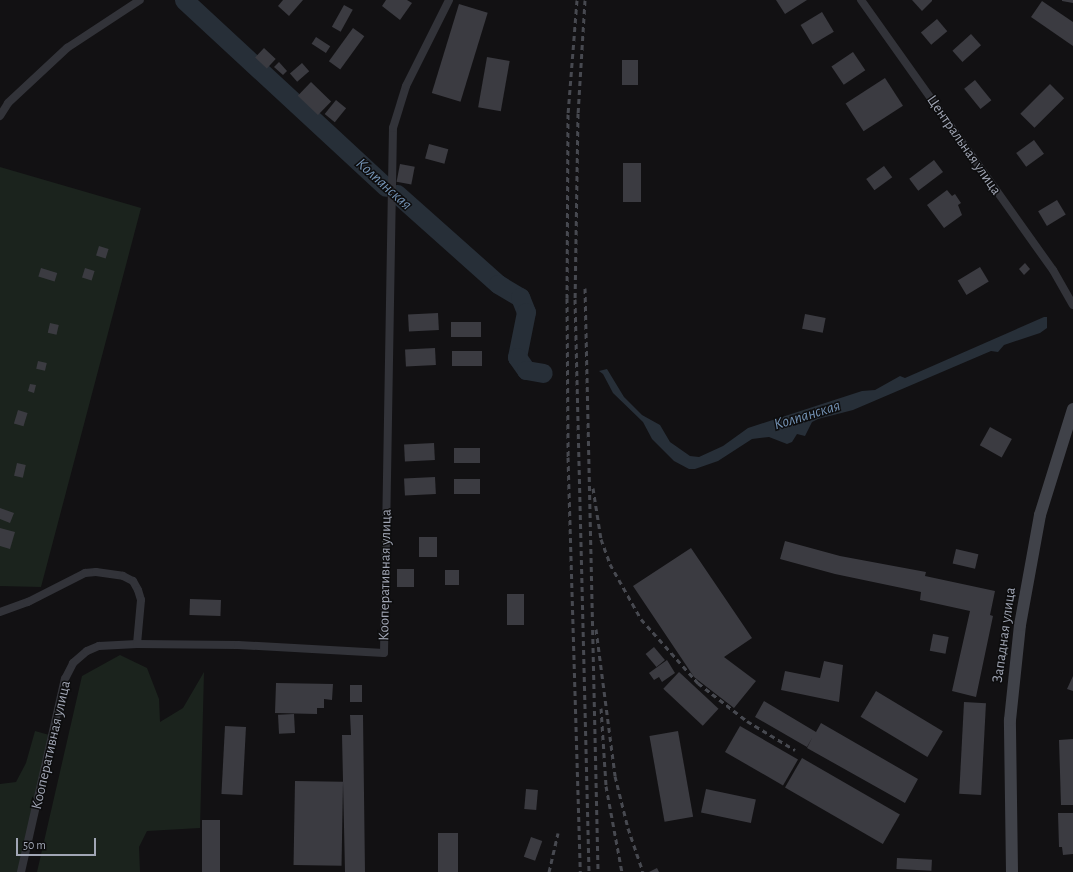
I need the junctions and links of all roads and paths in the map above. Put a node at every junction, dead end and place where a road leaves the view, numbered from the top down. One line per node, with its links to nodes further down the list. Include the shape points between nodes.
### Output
1 (140, 0): 4 (street, via 67,48 8,103)
2 (449, 0): 9 (street, Кооперативная улица, via 406,86 393,128 384,653 238,645)
3 (861, 0): 5 (street, Центральная улица)
4 (0, 116)
5 (1070, 292): 6 (street, Центральная улица)
6 (1073, 305)
7 (1073, 409): 11 (main road, Западная улица, via 1040,515 1020,625 1010,720)
8 (0, 612): 9 (street, via 28,602 85,574 96,572 123,576 133,581 138,590 140,600)
9 (137, 644): 10 (street, Кооперативная улица, via 99,646 87,650 73,663 68,674)
10 (21, 872)
11 (1012, 872)

